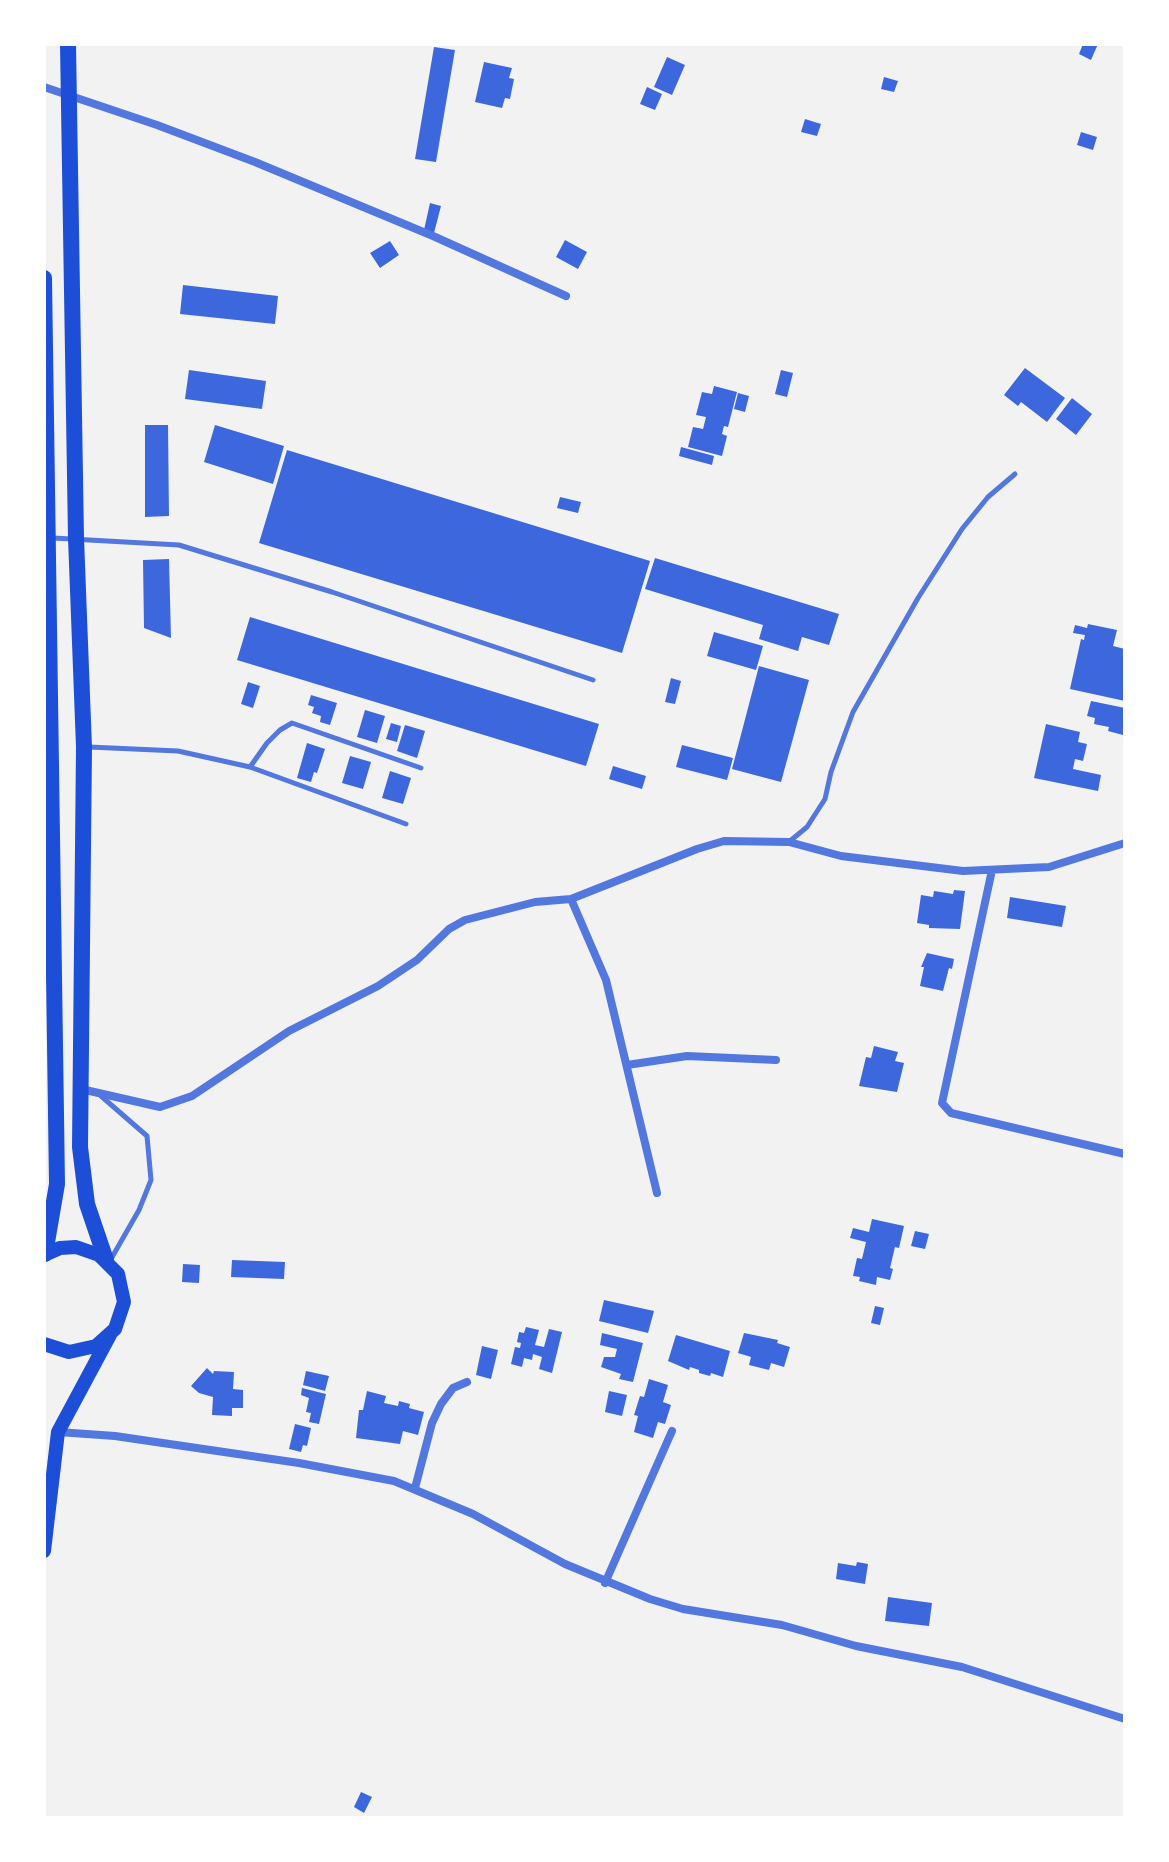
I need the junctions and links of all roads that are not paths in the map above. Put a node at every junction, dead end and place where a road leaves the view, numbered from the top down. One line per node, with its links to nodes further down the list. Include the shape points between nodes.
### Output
1 (68, 44): 3 (highway)
2 (44, 87): 3 (street)
3 (69, 95): 5 (street, via 255,162); 9 (highway)
4 (44, 278): 6 (highway)
5 (566, 296)
6 (45, 419): 8 (highway)
7 (1015, 474): 15 (lane, via 962,529 918,598 853,712 825,799 807,827)
8 (48, 538): 9 (lane); 24 (highway, via 57,1184)
9 (76, 538): 10 (lane, via 179,545); 11 (highway)
10 (593, 680)
11 (84, 747): 12 (lane, via 178,751); 21 (highway)
12 (250, 767): 13 (lane, via 267,743 292,723); 14 (lane)
13 (421, 768)
14 (406, 824)
15 (789, 842): 17 (street, via 841,856); 18 (street, via 724,841)
16 (1125, 843): 17 (street, via 1049,867)
17 (992, 870): 22 (street, via 942,1103 951,1113)
18 (571, 899): 20 (street, via 606,980); 21 (street, via 535,902 465,920 378,986 289,1031 192,1096 160,1107)
19 (776, 1060): 20 (street, via 687,1056)
20 (627, 1065): 23 (street)
21 (89, 1091): 25 (highway, via 80,1147 87,1204); 25 (lane, via 147,1136 151,1180)
22 (1125, 1154)
23 (657, 1193)
24 (44, 1255): 25 (main road, via 76,1247)
25 (107, 1262): 26 (main road, via 121,1281 124,1302)
26 (110, 1335): 27 (main road, via 78,1351); 30 (main road)
27 (44, 1344)
28 (467, 1382): 31 (street, via 453,1388 441,1404)
29 (672, 1431): 33 (street)
30 (58, 1432): 31 (street, via 299,1463); 32 (main road)
31 (415, 1488): 33 (street)
32 (44, 1551)
33 (605, 1583): 34 (street, via 683,1609 782,1625 962,1667)
34 (1125, 1719)

